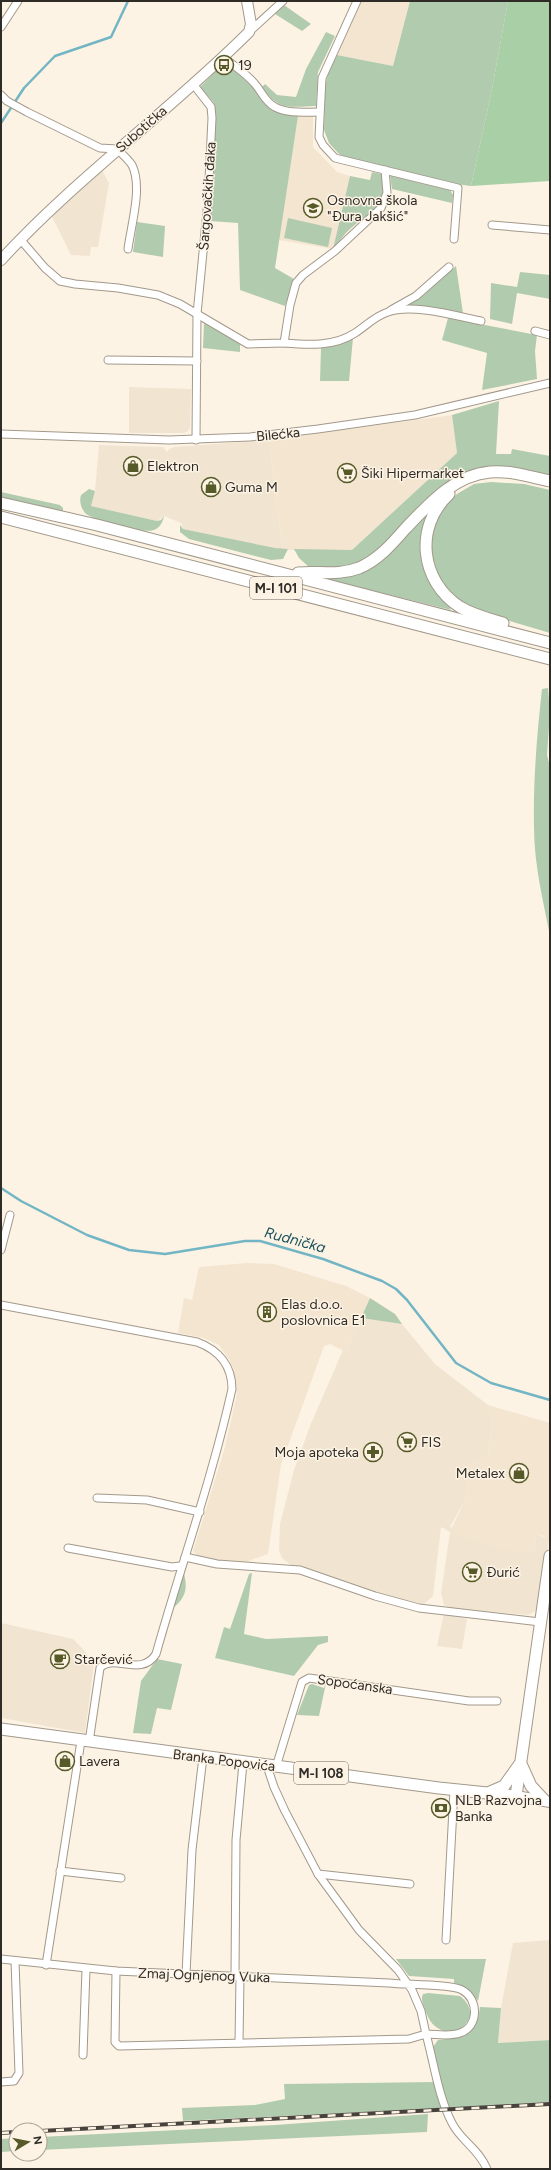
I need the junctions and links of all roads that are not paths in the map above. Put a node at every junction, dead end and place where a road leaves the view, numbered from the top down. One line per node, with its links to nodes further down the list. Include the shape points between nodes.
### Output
1 (18, 1): 5 (street)
2 (247, 1): 6 (street, via 251,24)
3 (283, 1): 6 (street, Subotička)
4 (357, 1): 10 (street, via 323,73)
5 (1, 28)
6 (249, 32): 7 (street, Subotička)
7 (223, 57): 8 (street, Subotička); 10 (street, via 244,72 264,98 275,107 293,112)
8 (193, 84): 11 (street, Subotička); 21 (street, Šargovačkih đaka, via 208,102 212,112 208,201)
9 (1, 95): 11 (street, via 27,112 100,148)
10 (319, 112): 12 (street, via 319,136 323,145 335,158)
11 (117, 148): 15 (street, Subotička); 17 (street, via 132,165 136,179 137,189)
12 (385, 170): 16 (street, via 458,188); 25 (street, via 387,193 381,208 296,283)
13 (492, 225): 14 (street)
14 (550, 230)
15 (20, 239): 18 (street, Subotička); 21 (street, via 60,281 158,295)
16 (454, 239)
17 (128, 249)
18 (1, 260)
19 (449, 267): 20 (street, via 416,296)
20 (389, 311): 22 (street, via 424,310); 25 (street, via 372,319 351,335 336,341 313,345)
21 (197, 314): 25 (street, via 248,344); 27 (street, Šargovačkih đaka)
22 (481, 321)
23 (535, 331): 24 (street)
24 (550, 335)
25 (284, 343)
26 (108, 360): 27 (street)
27 (197, 361): 30 (street, Šargovačkih đaka)
28 (550, 383): 30 (street, Bilećka, via 415,415 278,434)
29 (1, 434): 30 (street, Bilećka, via 117,440)
30 (196, 440)
31 (465, 480): 32 (main road, via 495,472 516,473); 35 (main road, via 438,495 391,545 367,564 341,573); 36 (main road, via 443,500 432,514 427,526 426,551 433,578 454,602 471,613)
32 (550, 481)
33 (1, 504): 35 (main road, M-I 101, via 97,525)
34 (1, 517): 38 (main road, M-I 101)
35 (284, 574): 37 (main road, M-I 101)
36 (550, 636)
37 (550, 642)
38 (550, 659)
39 (10, 1215): 40 (street)
40 (1, 1250)
41 (1, 1305): 43 (street, via 187,1339 203,1344 219,1354 230,1374 232,1389)
42 (97, 1498): 43 (street, via 147,1500)
43 (200, 1512): 46 (street)
44 (68, 1548): 47 (street, via 172,1567)
45 (550, 1556): 48 (main road)
46 (185, 1557): 47 (street); 48 (street, via 217,1564 300,1570 419,1608)
47 (180, 1566): 51 (street, via 154,1658 141,1665 107,1663 100,1668)
48 (540, 1622): 53 (main road)
49 (497, 1701): 55 (street, Sopoćanska, via 469,1701 309,1678 302,1682)
50 (1, 1729): 51 (main road, Branka Popovića / M-I 108)
51 (85, 1742): 52 (main road, Branka Popovića / M-I 108); 60 (street)
52 (204, 1757): 54 (main road, Branka Popovića / M-I 108); 70 (street, via 192,1850)
53 (521, 1760): 57 (main road, via 504,1786); 58 (main road); 59 (main road, via 524,1774 531,1786)
54 (243, 1763): 55 (main road, Branka Popovića / M-I 108); 71 (street, via 236,1840)
55 (272, 1766): 56 (main road, Branka Popovića / M-I 108); 61 (street, via 274,1787)
56 (454, 1790): 57 (main road, Branka Popovića / M-I 108); 64 (street)
57 (488, 1793): 58 (main road, Branka Popovića / M-I 108)
58 (516, 1796): 59 (street, Branka Popovića)
59 (547, 1801)
60 (60, 1871): 62 (street); 67 (street)
61 (318, 1874): 63 (street); 72 (street, via 351,1920 398,1970)
62 (121, 1878)
63 (410, 1884)
64 (446, 1940)
65 (1, 1959): 66 (street, Zmaj Ognjenog Vuka)
66 (15, 1961): 67 (street, Zmaj Ognjenog Vuka); 76 (street, via 19,2073 14,2081)
67 (46, 1966): 68 (street, Zmaj Ognjenog Vuka)
68 (86, 1969): 69 (street, Zmaj Ognjenog Vuka); 75 (street)
69 (116, 1971): 70 (street, Zmaj Ognjenog Vuka); 74 (street, Zmaj Ognjenog Vuka, via 117,2045)
70 (186, 1974): 71 (street, Zmaj Ognjenog Vuka)
71 (237, 1977): 72 (street, Zmaj Ognjenog Vuka); 74 (street)
72 (407, 1985): 73 (street, via 418,2003); 73 (street, Zmaj Ognjenog Vuka, via 454,1987 466,1992 473,2003 475,2015 471,2026 466,2030 448,2035)
73 (426, 2034): 74 (street, Zmaj Ognjenog Vuka, via 409,2039); 77 (street, via 451,2122 479,2153)
74 (238, 2043)
75 (83, 2055)
76 (1, 2082)
77 (487, 2169)

